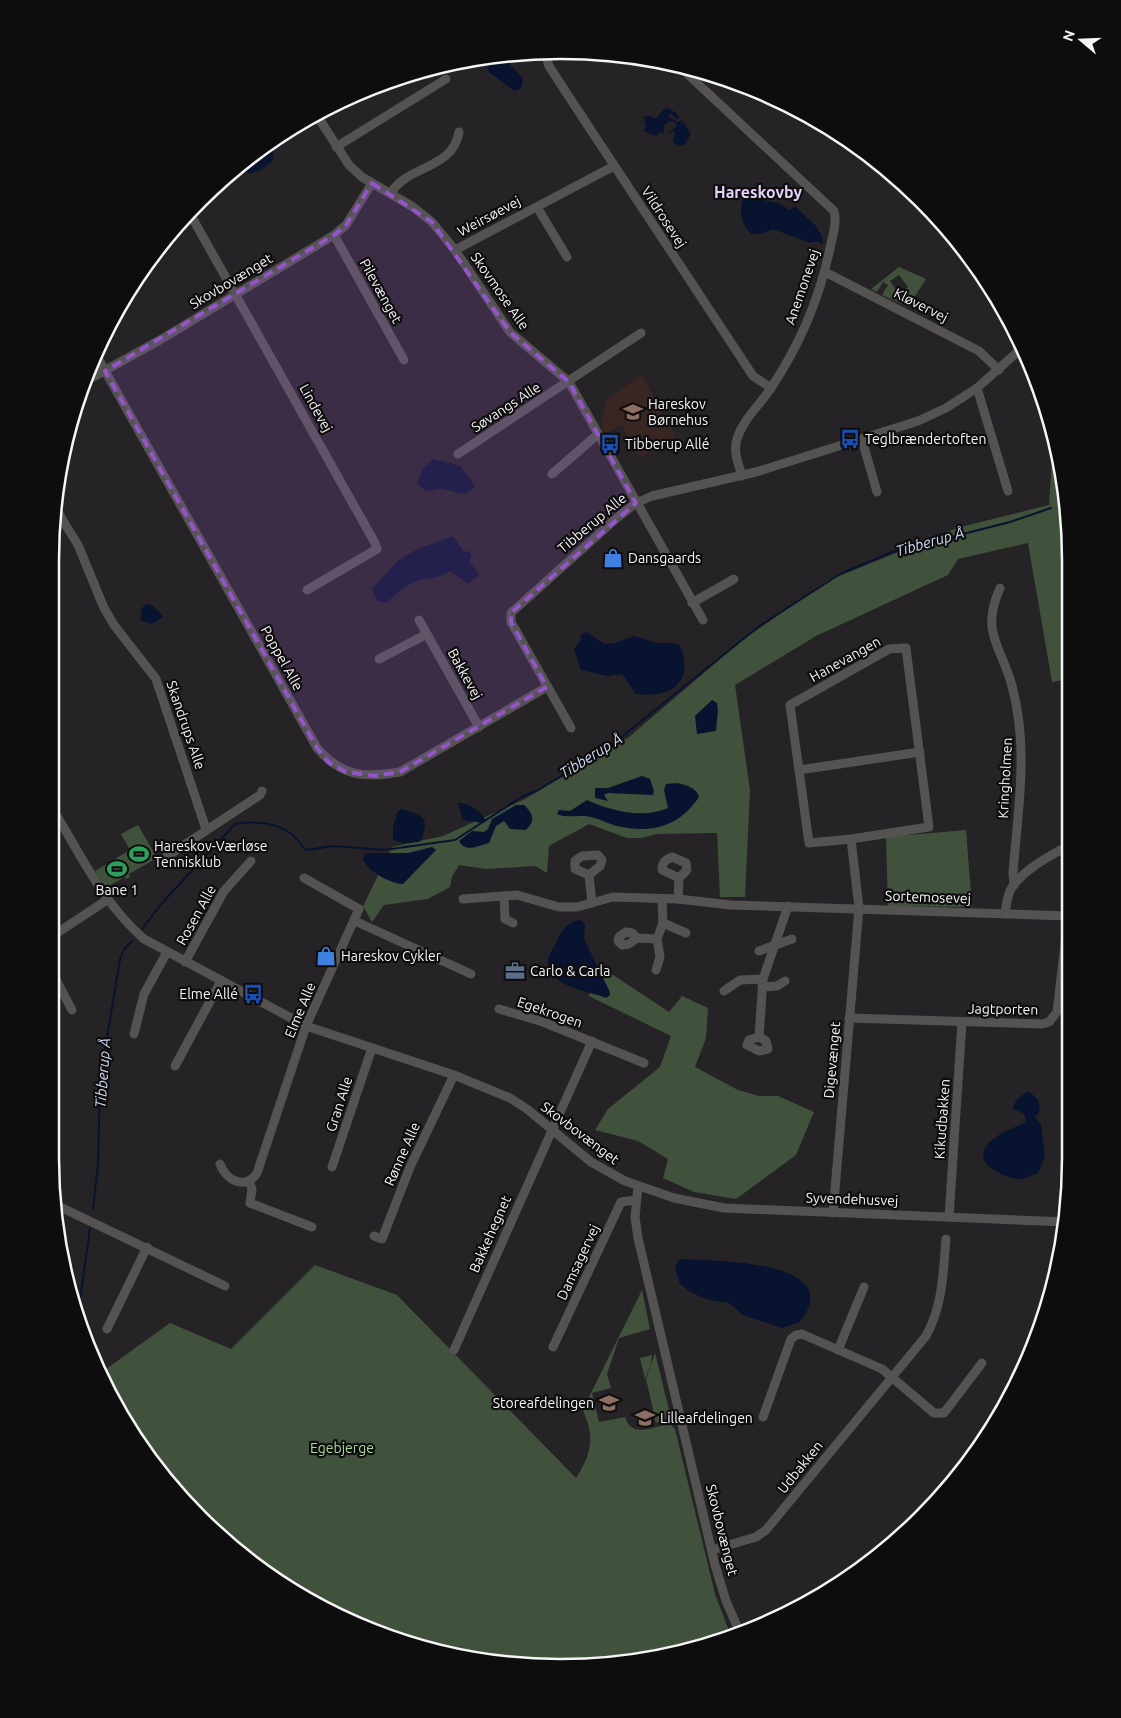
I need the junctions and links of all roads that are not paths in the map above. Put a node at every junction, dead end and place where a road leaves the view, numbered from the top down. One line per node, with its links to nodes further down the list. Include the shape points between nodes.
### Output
1 (547, 59): 7 (street, Vildrosevej)
2 (689, 76): 15 (street, Anemonevej, via 834,211 836,220)
3 (446, 78): 6 (street)
4 (320, 121): 6 (street, Skovmose Alle)
5 (459, 132): 9 (street, via 454,147 443,160 398,183)
6 (336, 147): 8 (street, Skovmose Alle, via 349,165)
7 (614, 166): 10 (street, Weirsøevej); 25 (street, Vildrosevej, via 753,376)
8 (372, 183): 9 (street, Skovmose Alle); 12 (street, Skovbovænget, via 346,225)
9 (391, 193): 13 (street, Skovmose Alle, via 432,222)
10 (537, 207): 13 (street, Weirsøevej); 14 (street, Weirsøevej)
11 (193, 219): 16 (street, Lindevej)
12 (334, 235): 16 (street, Skovbovænget); 19 (street, Pilevænget)
13 (455, 250): 24 (street, Skovmose Alle, via 510,332)
14 (567, 257)
15 (825, 272): 21 (street, Kløvervej, via 979,351); 25 (street, Anemonevej, via 796,343)
16 (236, 294): 22 (street, Skovbovænget); 38 (street, Lindevej, via 377,549)
17 (641, 333): 24 (street, Søvangs Alle)
18 (1017, 353): 21 (street, Tibberup Alle)
19 (404, 360)
20 (100, 362): 22 (street, Poppel Alle)
21 (999, 370): 26 (street, Tibberup Alle)
22 (105, 371): 23 (street, Skovbovænget); 45 (street, Poppel Alle, via 317,748 329,763 360,775 400,772)
23 (94, 377)
24 (569, 382): 27 (street, Skovmose Alle); 29 (street, Søvangs Alle)
25 (771, 388): 31 (street, Anemonevej, via 742,426 736,440 734,450)
26 (977, 388): 28 (street, Tibberup Alle, via 918,421); 32 (street)
27 (597, 435): 30 (street); 34 (street, Skovmose Alle)
28 (862, 440): 31 (street, Tibberup Alle); 33 (street)
29 (458, 454)
30 (552, 474)
31 (742, 476): 34 (street, Tibberup Alle, via 652,496)
32 (1008, 491)
33 (877, 492)
34 (636, 503): 39 (street, Skovmose Alle); 44 (street, Tibberup Alle, via 511,613 511,622)
35 (61, 517): 51 (street, Skandrups Alle, via 78,545 104,608 156,679)
36 (734, 579): 39 (street)
37 (1000, 588): 59 (street, Kringholmen, via 990,620 993,637 1012,686 1023,758)
38 (307, 590)
39 (692, 603): 41 (street, Skovmose Alle)
40 (419, 620): 42 (street, Bakkevej)
41 (703, 620)
42 (427, 634): 43 (street); 45 (street, Bakkevej)
43 (379, 659)
44 (547, 687): 45 (street, Poppel Alle); 46 (street, Tibberup Alle)
45 (478, 727)
46 (571, 728)
47 (920, 752): 48 (street); 48 (street, Hanevangen, via 906,648 889,650 790,705); 52 (street, Hanevangen, via 930,827)
48 (799, 770): 52 (street, Hanevangen, via 809,843)
49 (262, 791): 51 (street)
50 (59, 819): 63 (street, Skovbovænget)
51 (206, 829): 54 (street)
52 (852, 839): 67 (street)
53 (1062, 850): 59 (street, via 1032,868)
54 (166, 857)
55 (251, 861): 81 (street, Rosen Alle, via 224,891)
56 (589, 875): 65 (street)
57 (304, 878): 70 (street, via 359,909)
58 (679, 878): 62 (street)
59 (1014, 885): 68 (street, via 1007,898)
60 (504, 896): 61 (street, Sortemosevej); 65 (street, Sortemosevej, via 517,894 559,907); 71 (street, via 505,919)
61 (463, 899)
62 (678, 899): 64 (street, Sortemosevej); 66 (street, Sortemosevej, via 731,905)
63 (107, 900): 73 (street); 80 (street, Skovbovænget, via 122,920 144,939)
64 (662, 900): 65 (street, Sortemosevej, via 613,898); 72 (street)
65 (592, 904)
66 (788, 906): 67 (street, Sortemosevej); 78 (street)
67 (858, 908): 68 (street, Sortemosevej); 92 (street, Digevænget)
68 (1005, 914): 69 (street, Sortemosevej)
69 (1062, 917)
70 (355, 920): 84 (street); 94 (street, Elme Alle)
71 (513, 923)
72 (663, 923): 74 (street); 76 (street)
73 (59, 932)
74 (686, 933)
75 (636, 938): 76 (street)
76 (657, 939): 83 (street, via 660,957)
77 (792, 939): 78 (street)
78 (776, 945): 79 (street); 87 (street)
79 (759, 950)
80 (167, 952): 81 (street, Skovbovænget); 95 (street, via 144,994)
81 (186, 962): 85 (street, Skovbovænget)
82 (1062, 969): 93 (street, Jagtporten, via 1057,1012 1049,1022)
83 (656, 970)
84 (471, 974)
85 (220, 981): 94 (street, Skovbovænget); 100 (street)
86 (785, 981): 87 (street, via 777,986)
87 (763, 983): 89 (street, via 740,980); 96 (street)
88 (59, 985): 91 (street)
89 (724, 991)
90 (499, 1009): 97 (street, Egekrogen)
91 (72, 1010)
92 (849, 1018): 93 (street, Jagtporten); 109 (street, Digevænget)
93 (962, 1022): 110 (street, Kikudbakken)
94 (306, 1026): 98 (street, Skovbovænget); 105 (street, Elme Alle, via 257,1173)
95 (134, 1034)
96 (759, 1037)
97 (592, 1041): 99 (street, Egekrogen); 102 (street, Egekrogen)
98 (372, 1048): 101 (street, Skovbovænget); 104 (street, Gran Alle)
99 (644, 1063)
100 (175, 1066)
101 (454, 1075): 102 (street, Skovbovænget, via 510,1098); 113 (street, Rønne Alle, via 410,1167 382,1239)
102 (552, 1130): 106 (street, Skovbovænget, via 591,1162); 120 (street, Bakkehegnet)
103 (220, 1164): 105 (street, via 232,1180)
104 (332, 1167)
105 (249, 1181): 112 (street, via 252,1189 250,1203)
106 (638, 1187): 107 (street, Skovbovænget); 109 (street, Syvendehusvej, via 724,1208)
107 (636, 1200): 119 (street, Damsagervej, via 621,1202); 125 (street, Skovbovænget, via 638,1238)
108 (62, 1208): 115 (street)
109 (833, 1213): 110 (street, Syvendehusvej)
110 (949, 1217): 111 (street, Syvendehusvej)
111 (1058, 1222)
112 (312, 1227)
113 (374, 1236)
114 (946, 1239): 123 (street, Udbakken, via 941,1295 935,1317 926,1336)
115 (147, 1247): 116 (street); 118 (street)
116 (226, 1286)
117 (864, 1287): 121 (street)
118 (107, 1329)
119 (553, 1347)
120 (454, 1350)
121 (838, 1350): 123 (street); 124 (street, via 796,1334 791,1339)
122 (982, 1363): 123 (street, via 944,1413 939,1415)
123 (892, 1376): 125 (street, Udbakken, via 766,1530 756,1537)
124 (763, 1417)
125 (712, 1550): 126 (street, Skovbovænget, via 726,1601)
126 (737, 1627)

